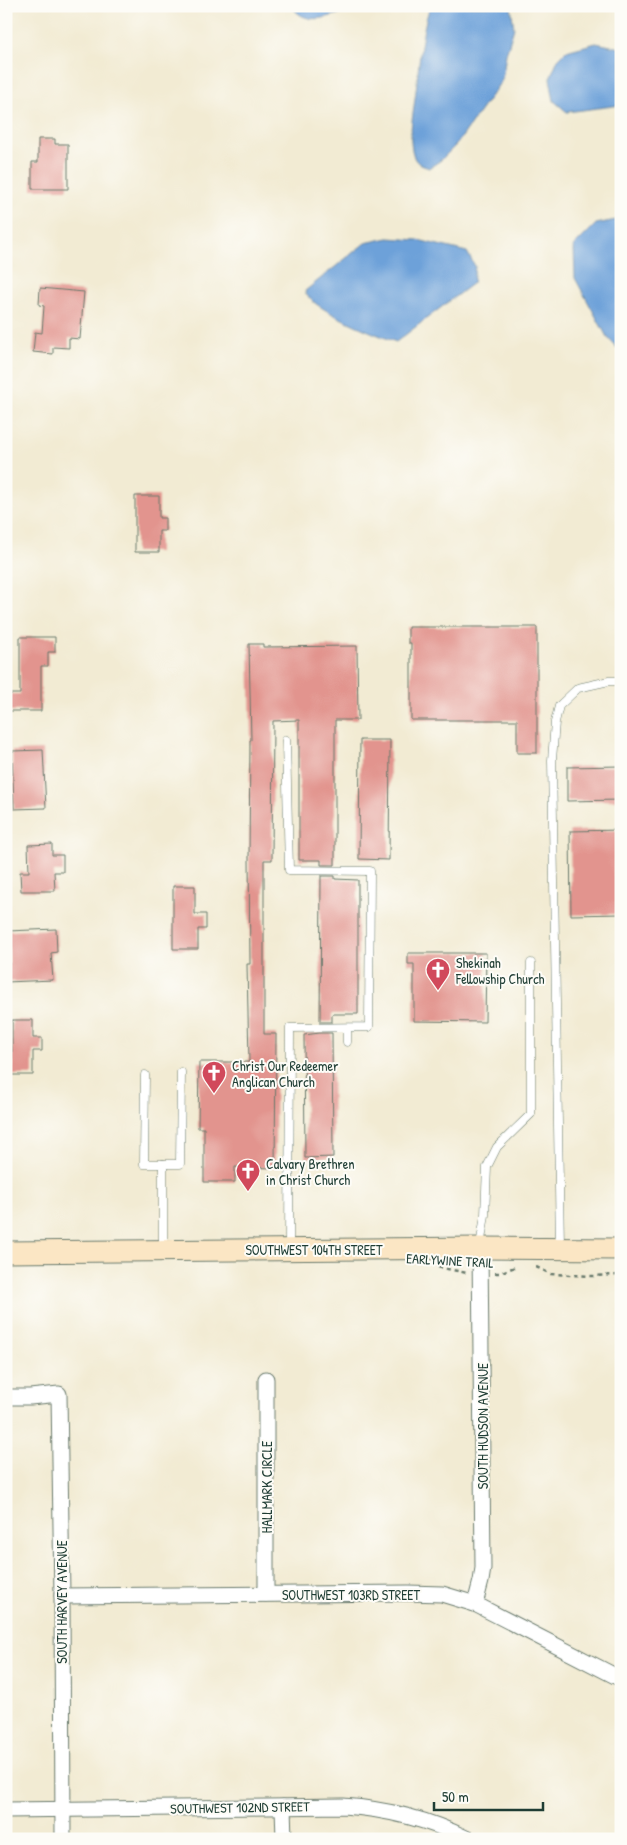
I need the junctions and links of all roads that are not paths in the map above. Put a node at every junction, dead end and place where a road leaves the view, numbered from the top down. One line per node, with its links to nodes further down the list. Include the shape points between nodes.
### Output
1 (621, 681): 10 (lane, via 578,688 559,706 555,722 552,760)
2 (286, 740): 4 (lane, via 289,870 370,871 369,1027)
3 (531, 963): 9 (lane, via 532,1114 497,1147 486,1167 485,1216)
4 (347, 1028): 5 (lane); 11 (lane, via 290,1028)
5 (347, 1042)
6 (181, 1072): 8 (lane, via 180,1164)
7 (145, 1075): 8 (lane, via 144,1164)
8 (163, 1164): 13 (lane)
9 (480, 1248): 10 (main road, SOUTHWEST 104TH STREET); 11 (main road, SOUTHWEST 104TH STREET); 19 (street, SOUTH HUDSON AVENUE, via 482,1568)
10 (560, 1248): 12 (main road, SOUTHWEST 104TH STREET)
11 (289, 1249): 13 (main road, SOUTHWEST 104TH STREET)
12 (621, 1249)
13 (163, 1250): 14 (main road, SOUTHWEST 104TH STREET)
14 (6, 1252)
15 (266, 1379): 17 (street, HALLMARK CIRCLE)
16 (6, 1397): 18 (street, SOUTH HARVEY AVENUE, via 59,1394)
17 (266, 1594): 18 (street, SOUTHWEST 103RD STREET); 19 (street, SOUTHWEST 103RD STREET, via 430,1593)
18 (62, 1596): 23 (street, SOUTH HARVEY AVENUE)
19 (475, 1604): 20 (street, SOUTHWEST 103RD STREET)
20 (621, 1679)
21 (283, 1807): 23 (street, SOUTHWEST 102ND STREET); 25 (street); 26 (street, SOUTHWEST 102ND STREET, via 343,1806 389,1811 435,1824)
22 (6, 1810): 23 (street, SOUTHWEST 102ND STREET)
23 (62, 1810): 24 (street, SOUTH HARVEY AVENUE)
24 (62, 1839)
25 (284, 1839)
26 (468, 1839)

